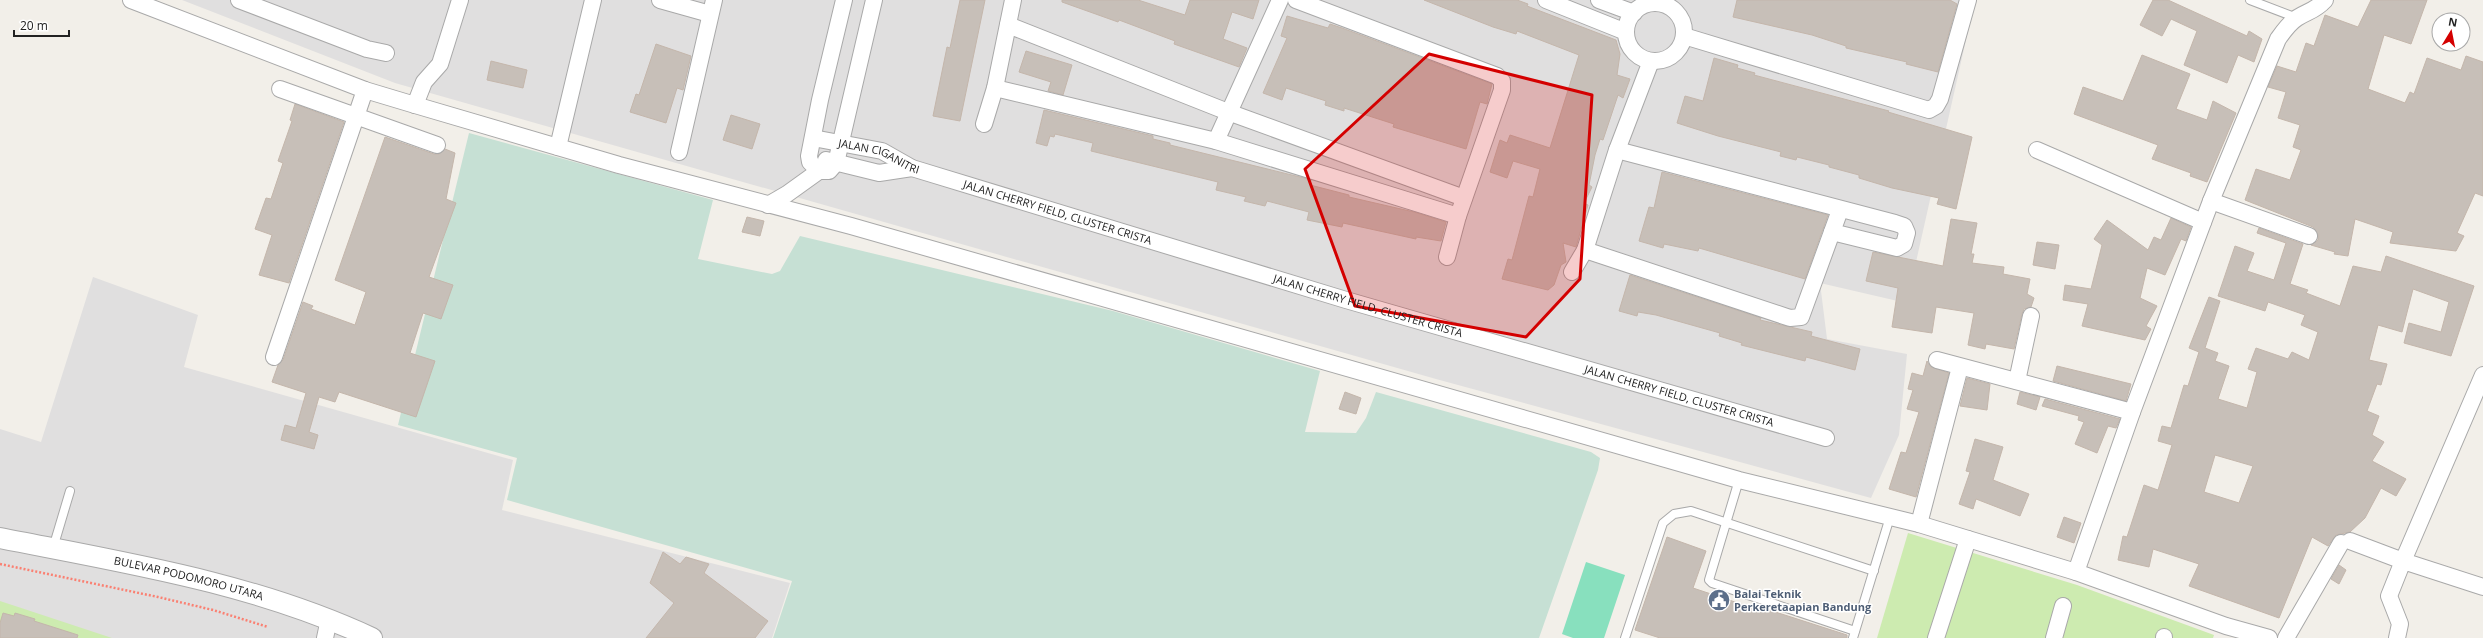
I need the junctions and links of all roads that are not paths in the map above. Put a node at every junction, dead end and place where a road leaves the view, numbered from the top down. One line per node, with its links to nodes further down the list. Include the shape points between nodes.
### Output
1 (131, 0): 27 (street)
2 (239, 0): 23 (street, via 367,49)
3 (460, 0): 28 (street, via 440,64 424,82)
4 (594, 0): 36 (street)
5 (660, 0): 17 (street)
6 (844, 0): 32 (street)
7 (874, 0): 34 (street)
8 (1013, 0): 20 (street)
9 (1280, 0): 29 (street)
10 (1296, 0): 44 (street, via 1497,76 1502,81 1502,90)
11 (1546, 0): 21 (street)
12 (1599, 0): 18 (street)
13 (1968, 0): 22 (street, via 1940,99 1936,106 1929,110)
14 (2250, 0): 19 (lane)
15 (2326, 0): 19 (street, via 2316,10)
16 (1666, 3): 18 (street, via 1643,6); 22 (street, via 1680,17)
17 (712, 7): 39 (street)
18 (1634, 13): 21 (street)
19 (2297, 18): 45 (street, via 2278,39)
20 (1008, 25): 25 (street); 29 (street)
21 (1626, 32): 24 (street, via 1633,51)
22 (1684, 36): 24 (street, via 1680,47 1673,55)
23 (386, 53)
24 (1651, 61): 37 (street)
25 (995, 88): 31 (street); 33 (street)
26 (280, 89): 30 (street)
27 (365, 90): 28 (street); 30 (street)
28 (415, 105): 36 (street)
29 (1228, 112): 33 (street); 44 (street)
30 (358, 116): 35 (street); 56 (street)
31 (984, 124)
32 (812, 138): 34 (street, JALAN CIGANITRI); 40 (street)
33 (1216, 141): 48 (street)
34 (840, 143): 41 (street); 42 (street, JALAN CIGANITRI, via 882,151)
35 (437, 145)
36 (558, 147): 46 (street)
37 (1617, 150): 47 (street); 52 (street)
38 (2037, 150): 49 (street)
39 (679, 152)
40 (809, 156): 41 (street, JALAN CIGANITRI); 43 (street, via 810,162)
41 (836, 163): 42 (street, JALAN CIGANITRI, via 879,173); 43 (street, via 829,171)
42 (912, 168): 62 (street, JALAN CHERRY FIELD, CLUSTER CRISTA, via 1346,300)
43 (819, 171): 46 (street)
44 (1464, 198): 48 (street)
45 (2211, 201): 49 (street); 51 (street)
46 (768, 205): 63 (street, via 851,226)
47 (1840, 210): 50 (street); 50 (street, via 1904,226 1907,233 1904,244 1897,248)
48 (1458, 216): 53 (street)
49 (2203, 222): 61 (street)
50 (1832, 232): 52 (street, via 1801,317 1790,318)
51 (2309, 236)
52 (1585, 250): 54 (street)
53 (1447, 257)
54 (1572, 272)
55 (2032, 316): 60 (street)
56 (274, 357)
57 (1937, 360): 58 (street)
58 (1960, 367): 60 (street); 67 (street)
59 (2483, 375): 71 (street)
60 (2016, 381): 61 (street)
61 (2132, 412): 73 (street)
62 (1826, 438)
63 (1739, 480): 65 (street); 66 (lane)
64 (70, 491): 70 (lane)
65 (1890, 517): 67 (street); 72 (lane)
66 (1726, 522): 72 (lane); 79 (lane, via 1708,576 1712,583); 81 (lane, via 1691,511 1674,514 1663,523)
67 (1919, 524): 69 (street)
68 (0, 538): 70 (street, BULEVAR PODOMORO UTARA)
69 (1968, 539): 73 (street); 82 (street)
70 (52, 548): 76 (street, BULEVAR PODOMORO UTARA, via 201,578 287,604)
71 (2403, 561): 74 (street); 85 (street, via 2346,542); 86 (street, via 2390,596 2400,624)
72 (1874, 571): 79 (lane)
73 (2076, 572): 77 (street)
74 (2483, 587)
75 (2062, 606): 83 (street)
76 (327, 629): 78 (street, BULEVAR PODOMORO UTARA)
77 (2224, 632): 84 (street)
78 (349, 633): 80 (street, BULEVAR PODOMORO UTARA)
79 (1854, 634)
80 (372, 638)
81 (1625, 638)
82 (1936, 638)
83 (2054, 638)
84 (2269, 638)
85 (2286, 638)
86 (2397, 638)

